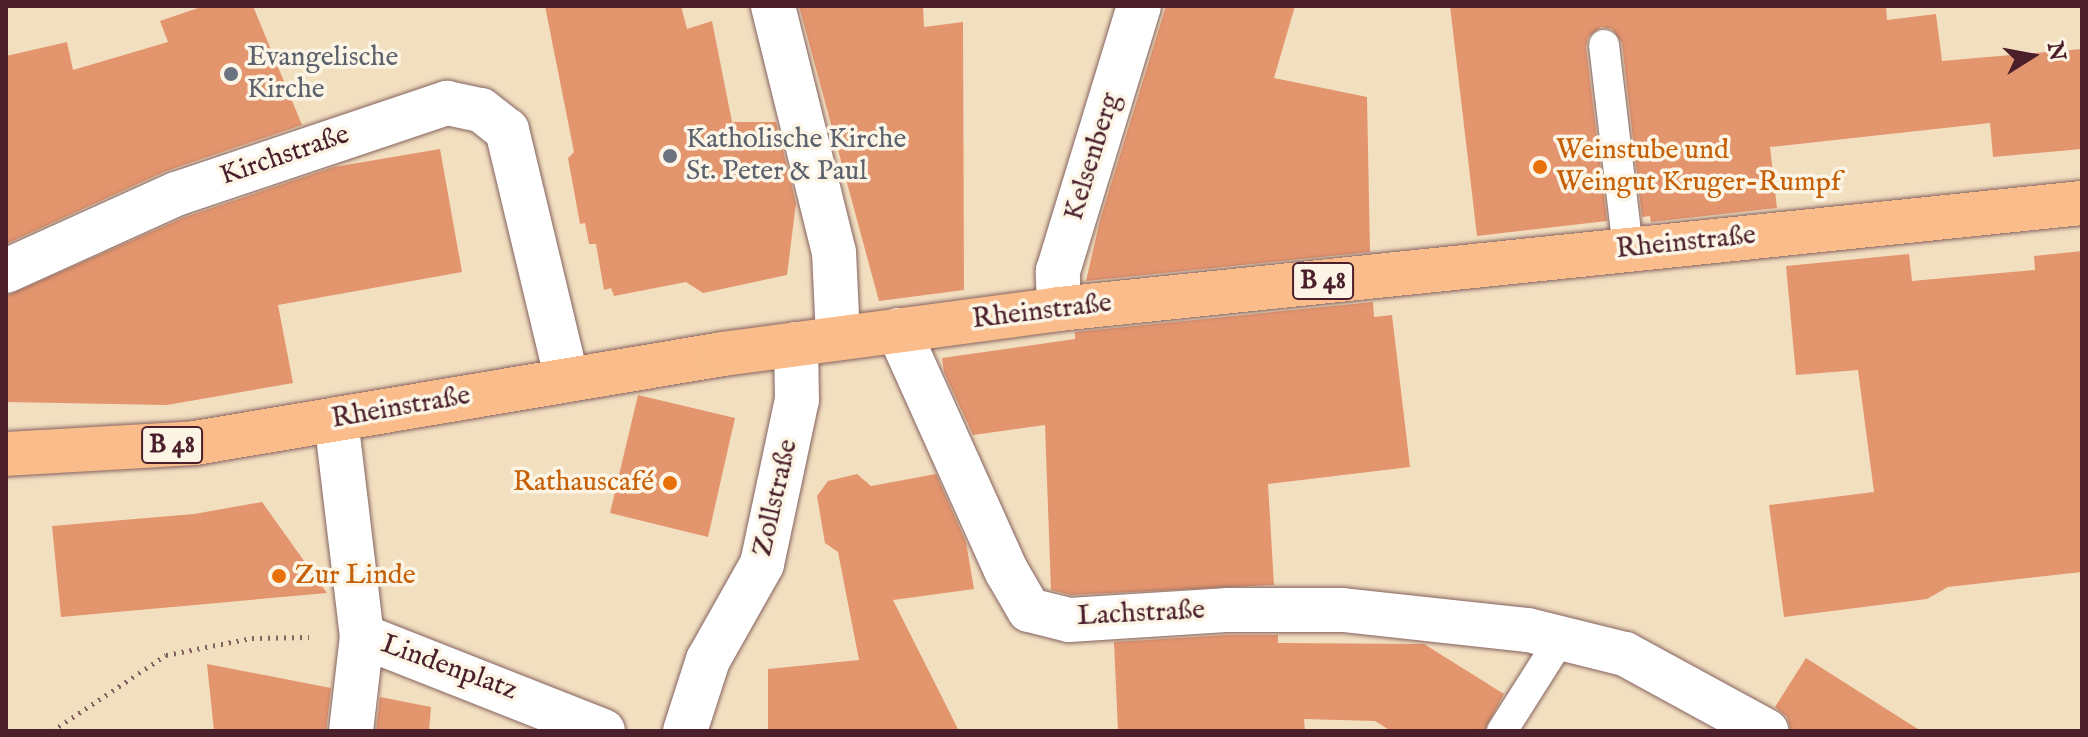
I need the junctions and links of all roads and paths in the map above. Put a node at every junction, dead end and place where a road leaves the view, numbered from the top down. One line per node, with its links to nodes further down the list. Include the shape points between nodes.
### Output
1 (773, 6): 9 (street, Zollstraße, via 834,252)
2 (1139, 6): 7 (street, Kelsenberg, via 1058,271)
3 (1604, 45): 5 (lane)
4 (2082, 203): 5 (main road, Rheinstraße / B 48)
5 (1628, 249): 7 (main road, Rheinstraße / B 48)
6 (6, 271): 10 (street, Kirchstraße, via 176,194 447,103 481,110 507,130)
7 (1059, 309): 8 (main road, Rheinstraße / B 48)
8 (898, 330): 9 (main road, Rheinstraße / B 48); 14 (street, Lachstraße, via 1029,610 1069,620 1226,610 1343,610)
9 (817, 341): 10 (main road, Rheinstraße / B 48); 18 (street, Zollstraße, via 797,400 762,564 708,660)
10 (567, 380): 11 (main road, Rheinstraße / B 48)
11 (336, 419): 12 (main road, Rheinstraße / B 48, via 195,443); 13 (street, Lindenplatz)
12 (6, 454)
13 (362, 636): 15 (path, via 252,638 166,655); 16 (street); 17 (street, Lindenplatz)
14 (1561, 638): 19 (lane); 20 (street, Lachstraße, via 1625,654)
15 (52, 731)
16 (351, 731)
17 (603, 731)
18 (685, 731)
19 (1502, 731)
20 (1766, 731)

